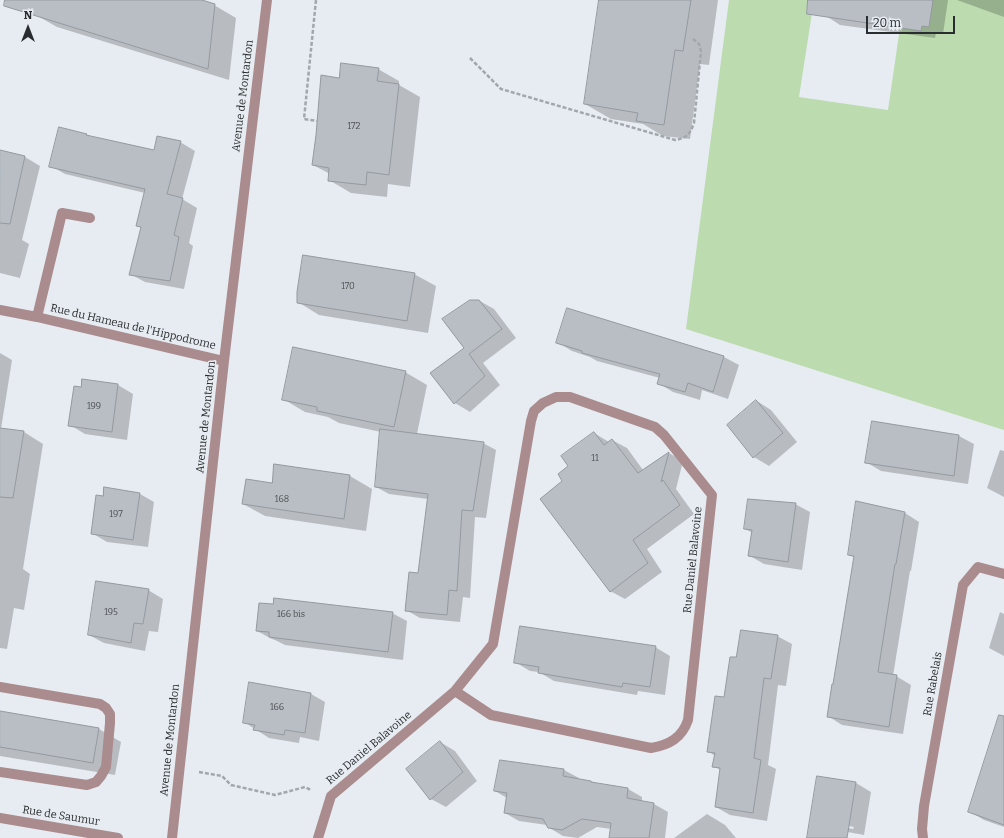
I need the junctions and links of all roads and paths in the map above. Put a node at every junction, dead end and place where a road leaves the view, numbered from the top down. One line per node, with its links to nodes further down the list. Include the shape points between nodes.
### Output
1 (267, 0): 9 (street, Avenue de Montardon)
2 (316, 0): 5 (path, via 304,119)
3 (692, 38): 4 (path, via 699,44 701,51 694,123 687,136 675,140 501,89)
4 (470, 58)
5 (317, 121)
6 (90, 218): 8 (street, Rue du Hameau de l'Hippodrome, via 62,213)
7 (0, 310): 8 (street, Rue du Hameau de l'Hippodrome)
8 (37, 317): 9 (street, Rue du Hameau de l'Hippodrome)
9 (224, 361): 13 (street, Avenue de Montardon)
10 (1004, 574): 20 (street, Rue Rabelais, via 978,567 963,585 924,806)
11 (0, 687): 14 (street, via 100,704 110,714 106,767 96,782 87,786)
12 (455, 691): 12 (street, Rue Daniel Balavoine, via 493,644 534,411 556,397 570,397 655,427 712,495 688,720 680,736 651,748 491,715); 15 (street, Rue Daniel Balavoine)
13 (179, 768): 15 (path, via 222,776 231,785 275,795 305,787); 18 (street, Avenue de Montardon)
14 (0, 772)
15 (331, 796): 19 (street, Rue Daniel Balavoine)
16 (0, 818): 17 (street, Rue de Saumur)
17 (118, 838)
18 (172, 838)
19 (318, 838)
20 (923, 838)

